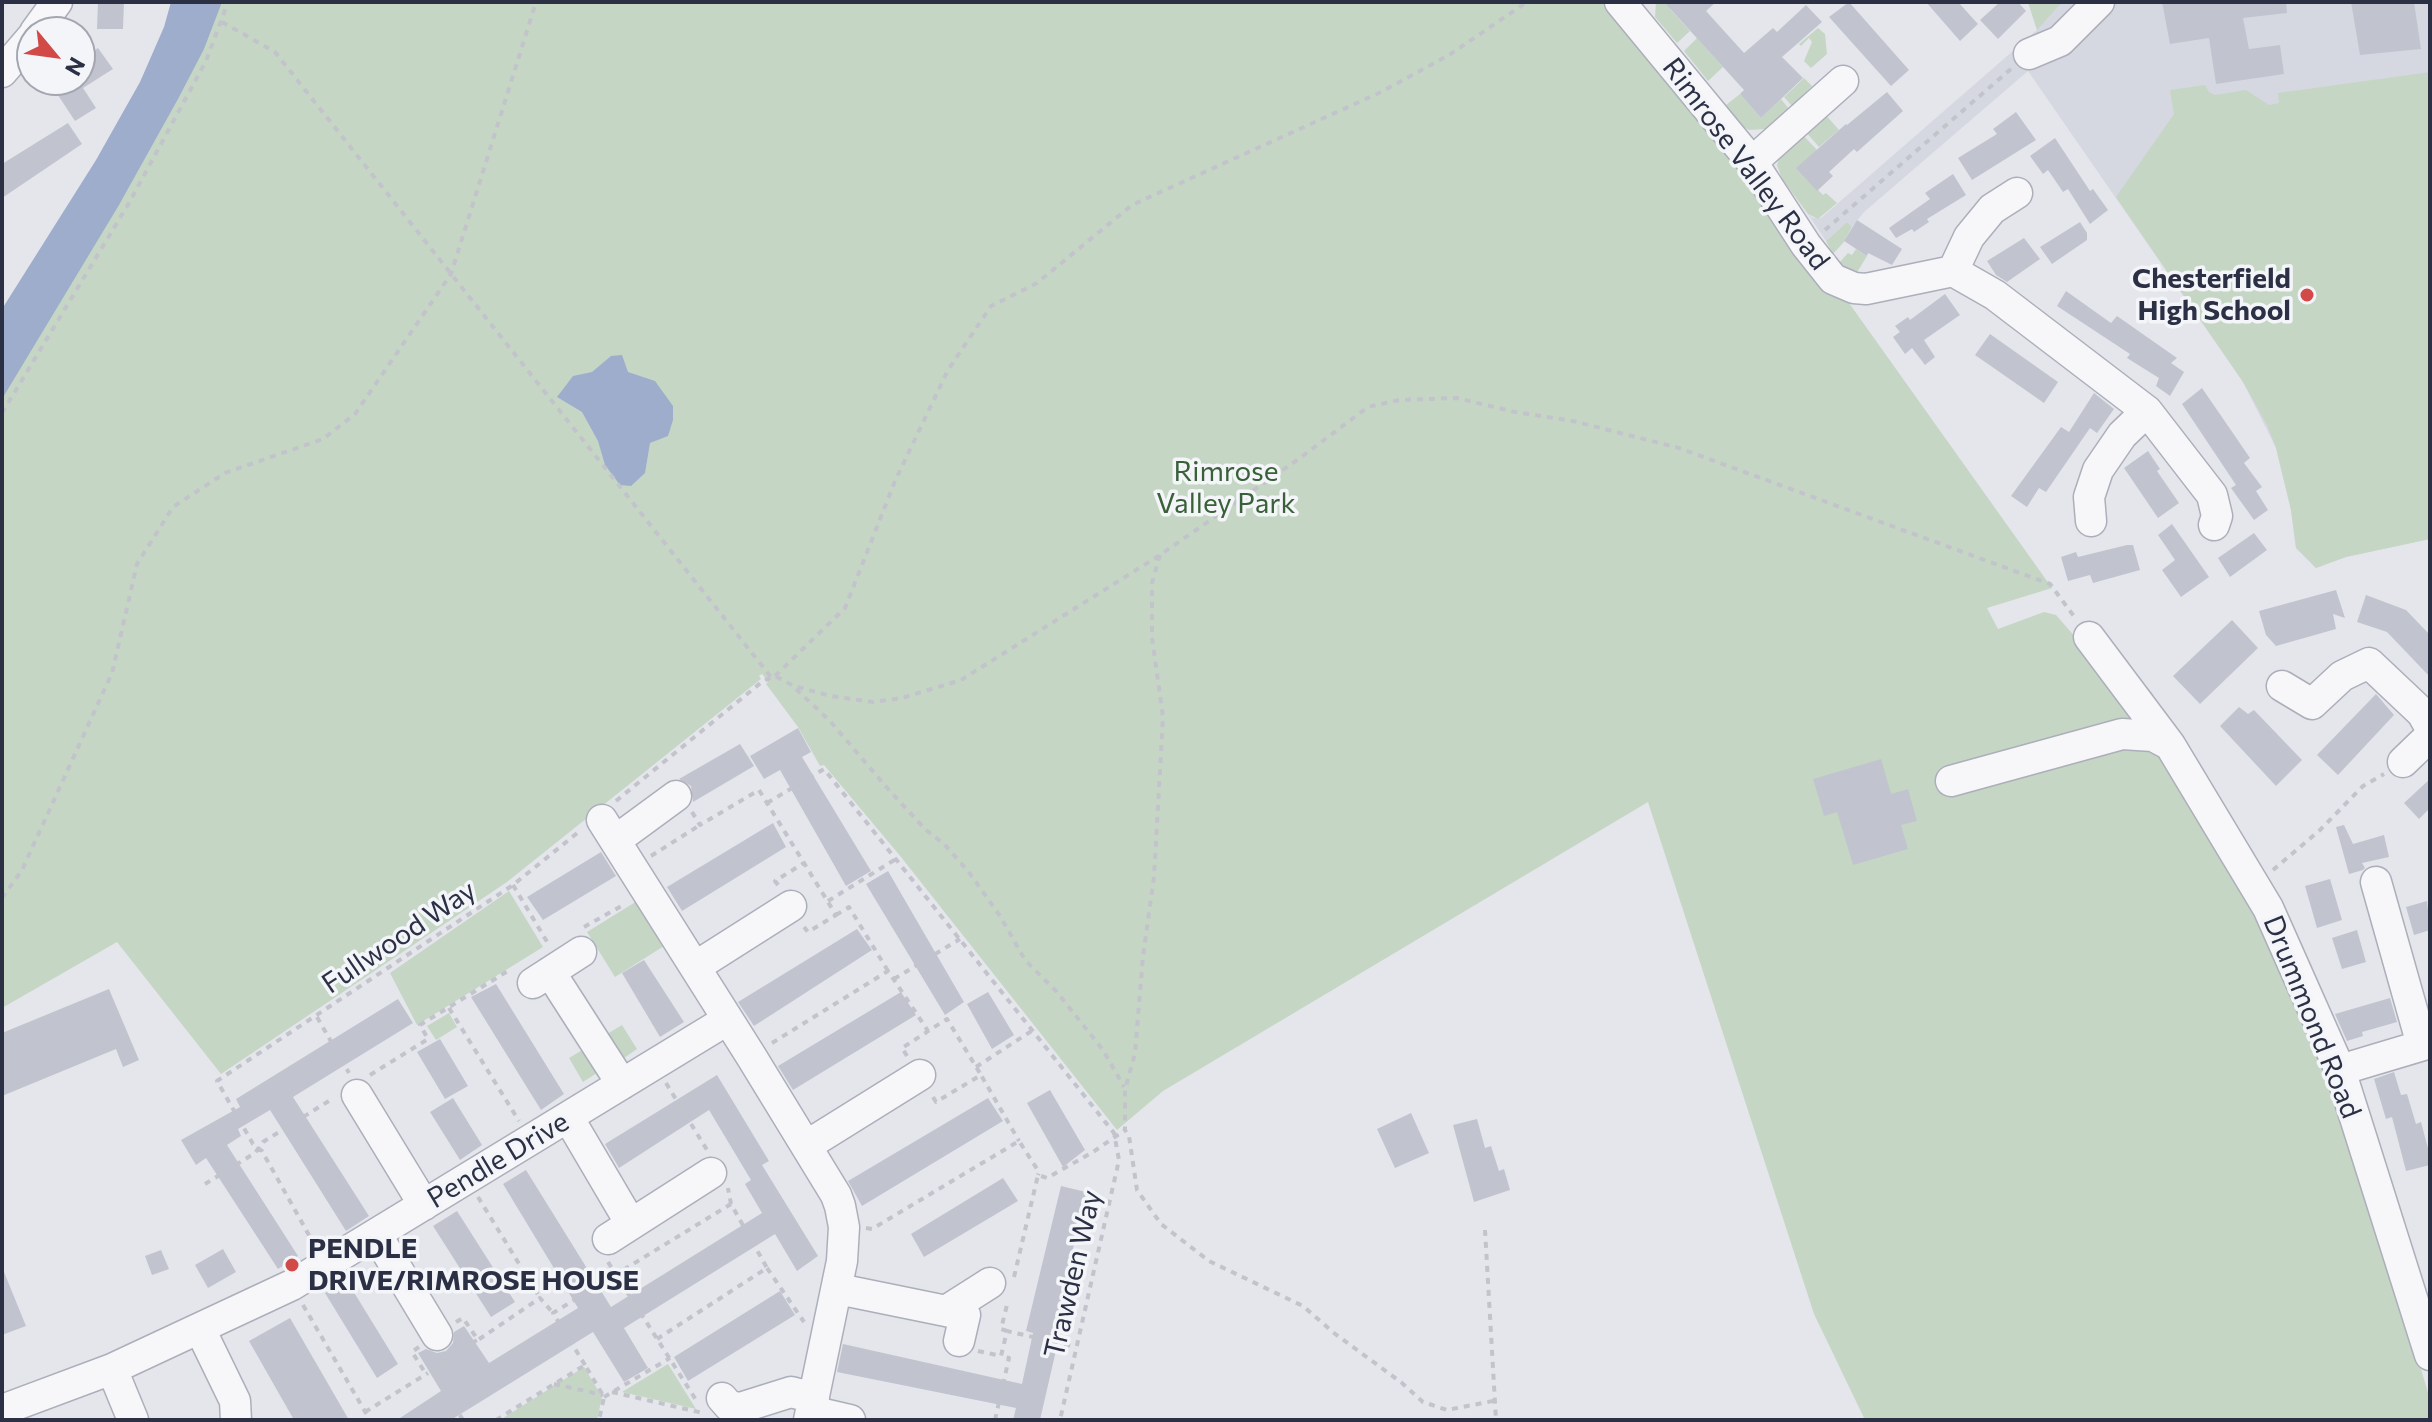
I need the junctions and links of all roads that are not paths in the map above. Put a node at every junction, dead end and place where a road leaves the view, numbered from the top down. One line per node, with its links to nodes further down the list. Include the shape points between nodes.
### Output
1 (1620, 2): 7 (street, Rimrose Valley Road)
2 (2099, 2): 3 (street, via 2060,41)
3 (2029, 54)
4 (16, 55): 5 (street)
5 (2, 72)
6 (1843, 81): 7 (street)
7 (1752, 162): 9 (street, Rimrose Valley Road, via 1833,279 1866,289)
8 (2017, 193): 9 (street, via 1992,209 1969,237)
9 (1953, 271): 10 (street, via 1995,295)
10 (2147, 411): 11 (street, via 2098,470 2089,497); 12 (street, via 2212,495)
11 (2091, 521)
12 (2214, 525)
13 (2089, 637): 17 (street, Drummond Road)
14 (2282, 686): 15 (street, via 2312,704 2342,676 2369,663)
15 (2430, 727)
16 (2430, 736): 18 (street)
17 (2170, 745): 19 (street, via 2153,736 2122,734); 27 (street, Drummond Road, via 2268,908)
18 (2403, 762)
19 (1951, 781)
20 (676, 796): 24 (street, via 604,823)
21 (2376, 882): 26 (street)
22 (791, 906): 24 (street)
23 (573, 940): 29 (street, via 536,964)
24 (695, 967): 25 (street)
25 (727, 1020): 29 (street, Pendle Drive); 32 (street)
26 (2426, 1044): 27 (street)
27 (2340, 1070): 42 (street, Drummond Road)
28 (920, 1076): 32 (street)
29 (622, 1084): 31 (street, Pendle Drive)
30 (356, 1090): 34 (street)
31 (568, 1117): 33 (street, via 620,1232); 34 (street, Pendle Drive)
32 (806, 1146): 37 (street, via 836,1195 844,1227)
33 (714, 1171)
34 (424, 1205): 35 (street, Pendle Drive)
35 (376, 1234): 39 (street, Pendle Drive, via 292,1285); 40 (street)
36 (990, 1283): 38 (street)
37 (838, 1289): 38 (street); 46 (street)
38 (946, 1311): 41 (street, via 965,1315)
39 (200, 1329): 43 (street, Pendle Drive); 48 (street, via 235,1401)
40 (437, 1335)
41 (959, 1341)
42 (2430, 1355)
43 (112, 1369): 45 (street, Pendle Drive); 47 (street)
44 (722, 1398): 46 (street, via 740,1408 791,1392)
45 (2, 1410)
46 (812, 1410): 49 (street)
47 (133, 1420)
48 (236, 1420)
49 (850, 1420)

